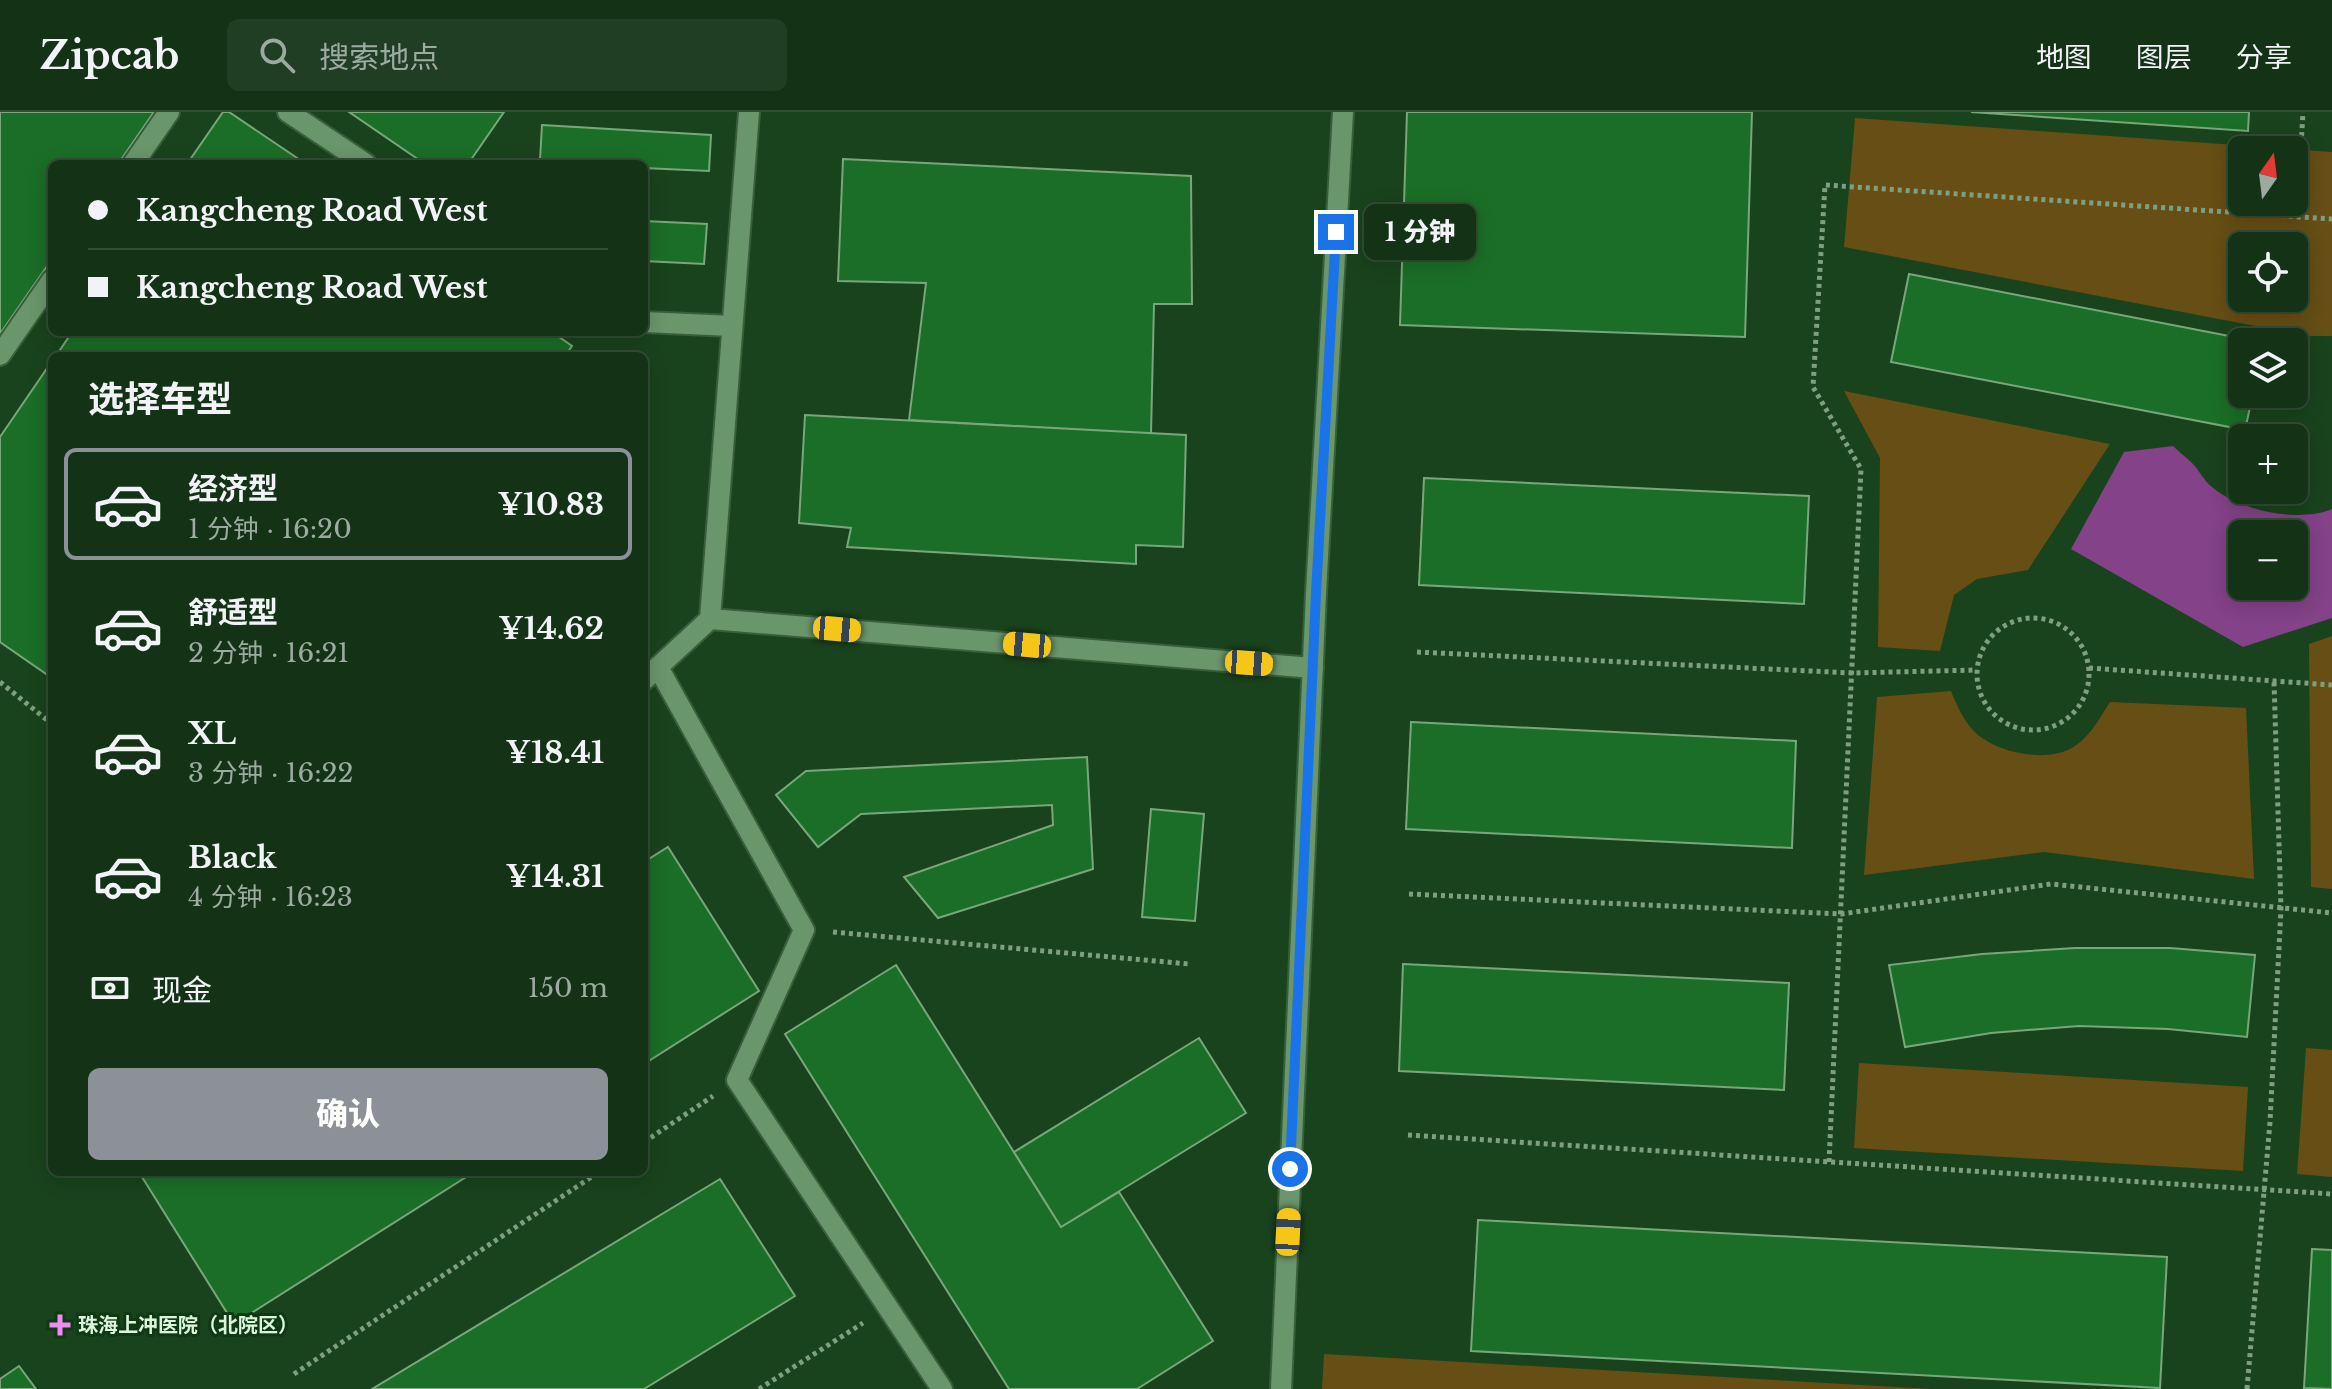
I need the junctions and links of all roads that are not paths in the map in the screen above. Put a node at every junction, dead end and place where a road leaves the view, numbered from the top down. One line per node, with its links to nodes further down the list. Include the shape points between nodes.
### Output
1 (169, 112): 5 (street)
2 (288, 112): 6 (street)
3 (749, 112): 9 (street)
4 (1343, 112): 12 (street)
5 (136, 160)
6 (360, 160)
7 (48, 286): 10 (street)
8 (648, 322): 9 (street)
9 (732, 326): 11 (street)
10 (0, 355)
11 (710, 619): 12 (street); 13 (street)
12 (1313, 668): 15 (street)
13 (651, 673): 14 (street, via 804,930 737,1080)
14 (942, 1389)
15 (1281, 1389)

